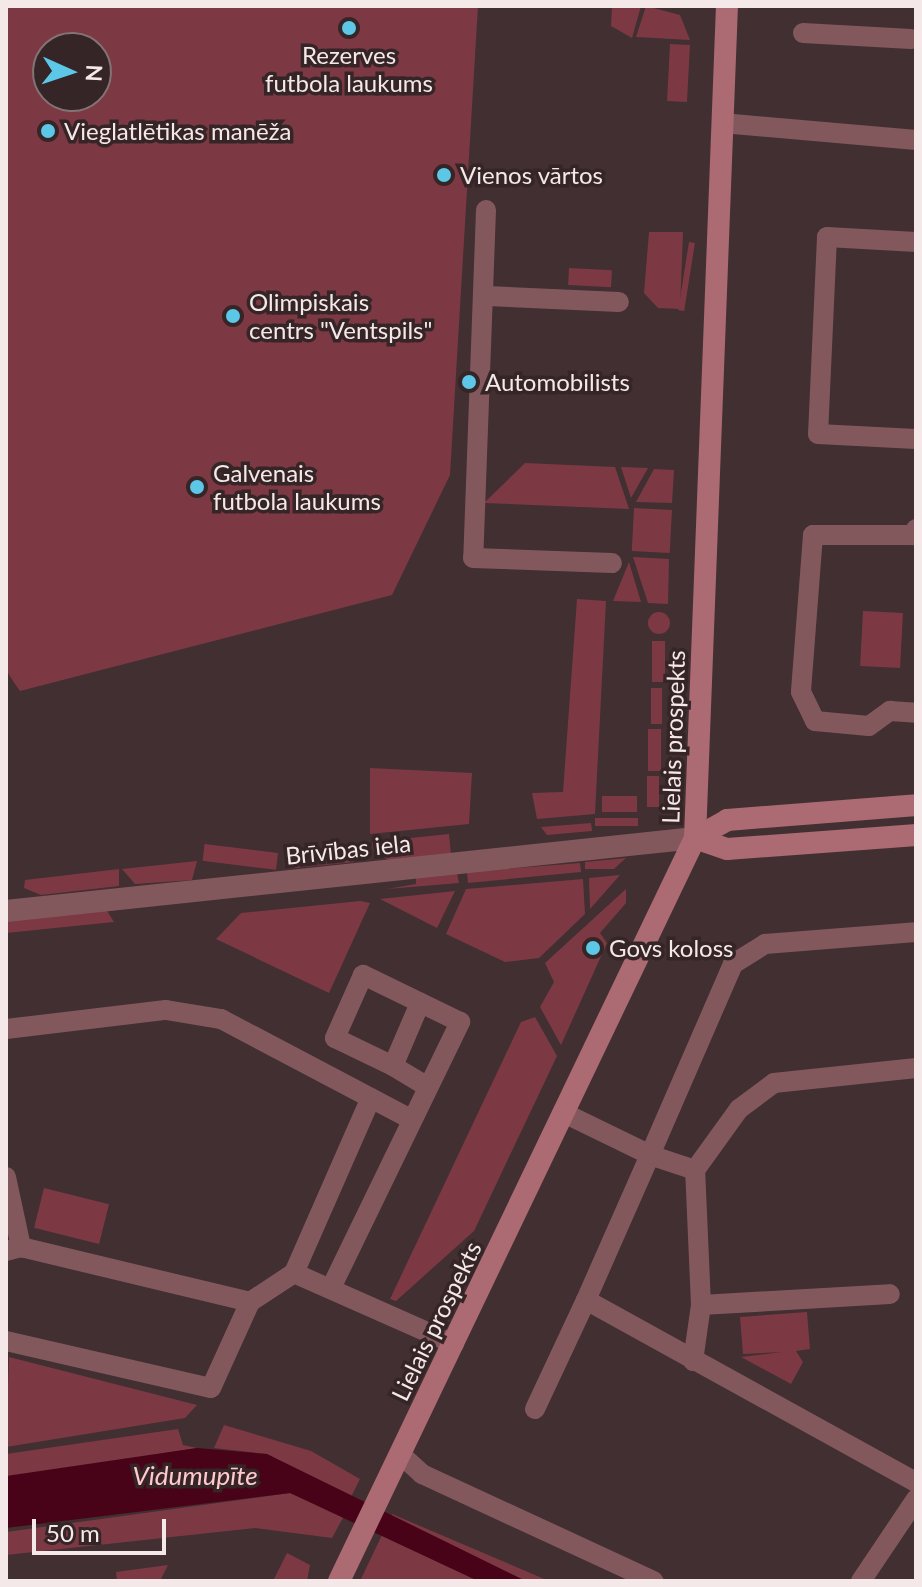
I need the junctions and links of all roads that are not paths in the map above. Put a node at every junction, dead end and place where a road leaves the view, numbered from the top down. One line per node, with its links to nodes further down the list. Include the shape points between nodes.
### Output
1 (727, 6): 4 (main road, Lielais prospekts)
2 (803, 33): 3 (street)
3 (911, 39)
4 (722, 123): 5 (street); 16 (main road, Lielais prospekts)
5 (916, 140)
6 (486, 210): 8 (street)
7 (916, 242): 10 (street, via 827,237 818,434)
8 (487, 296): 9 (street); 12 (street, via 473,558)
9 (619, 302)
10 (916, 439)
11 (915, 534): 13 (street, via 813,535 801,692 815,721 869,726 890,711)
12 (612, 563)
13 (916, 713)
14 (916, 805): 16 (main road, Brīvības iela, via 727,820)
15 (916, 835): 16 (main road, Brīvības iela, via 727,849)
16 (695, 838): 17 (street, Brīvības iela); 25 (main road, Lielais prospekts)
17 (6, 911)
18 (916, 932): 27 (street, via 765,944 733,964)
19 (420, 1003): 21 (street); 21 (street, via 363,975 335,1038); 23 (street, via 460,1022)
20 (6, 1029): 24 (street, via 166,1010 221,1019)
21 (393, 1066): 23 (street)
22 (916, 1068): 28 (street, via 774,1083 739,1109)
23 (426, 1086): 26 (street)
24 (371, 1098): 26 (street); 31 (street)
25 (564, 1113): 27 (street); 38 (main road, Lielais prospekts)
26 (409, 1118): 32 (street)
27 (650, 1155): 28 (street); 34 (street)
28 (695, 1170): 36 (street)
29 (6, 1177): 30 (street)
30 (13, 1249): 35 (street)
31 (294, 1273): 32 (street); 35 (street)
32 (331, 1288): 38 (street)
33 (890, 1294): 36 (street)
34 (586, 1300): 39 (street); 40 (street)
35 (250, 1302): 37 (street, via 211,1388)
36 (701, 1305): 39 (street)
37 (6, 1341)
38 (454, 1344): 41 (main road, Lielais prospekts)
39 (693, 1361): 42 (street)
40 (535, 1409)
41 (400, 1454): 44 (main road, Lielais prospekts); 45 (street, via 422,1474)
42 (916, 1482)
43 (916, 1499): 46 (street)
44 (339, 1581)
45 (654, 1581)
46 (861, 1581)

